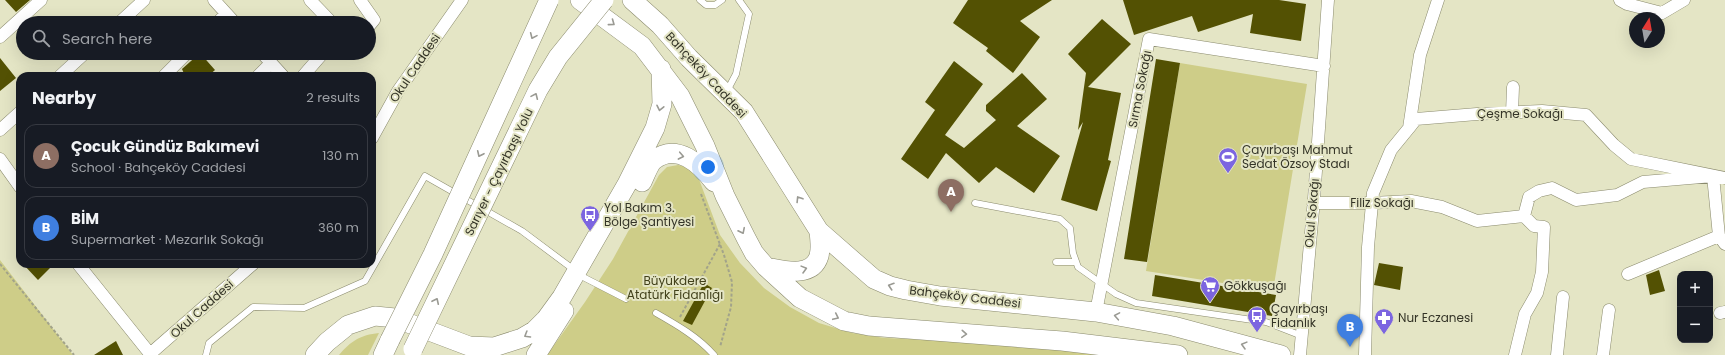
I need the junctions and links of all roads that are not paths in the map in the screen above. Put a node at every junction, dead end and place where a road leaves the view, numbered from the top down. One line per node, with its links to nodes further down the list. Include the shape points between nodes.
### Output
1 (41, 0): 18 (street)
2 (144, 0): 19 (street)
3 (214, 0): 20 (street)
4 (310, 0): 21 (street)
5 (360, 0): 22 (street)
6 (462, 0): 43 (street, Okul Caddesi, via 398,91)
7 (549, 0): 71 (main road, Sarıyer - Çayırbaşı Yolu, one-way to 71, bridge, via 440,240)
8 (580, 0): 31 (main road, one-way to 31, via 642,46)
9 (604, 0): 72 (main road, Sarıyer - Çayırbaşı Yolu, one-way to 9, bridge, via 538,90 558,57)
10 (632, 0): 38 (main road, Bahçeköy Caddesi, via 660,25)
11 (700, 0): 12 (lane, via 706,5 715,5)
12 (722, 0)
13 (739, 0): 38 (lane, via 749,14 736,74)
14 (1328, 0): 30 (street, Okul Sokağı)
15 (1438, 0): 41 (street, via 1420,55)
16 (1620, 0): 17 (street, via 1662,13)
17 (1684, 0)
18 (23, 16)
19 (127, 16)
20 (228, 16)
21 (325, 16)
22 (371, 16)
23 (16, 23): 24 (street)
24 (0, 37)
25 (77, 60): 32 (street)
26 (181, 60): 33 (street)
27 (268, 60): 29 (street)
28 (317, 60): 36 (street)
29 (271, 63): 34 (street); 35 (street)
30 (1324, 66): 50 (street, Okul Sokağı); 64 (street, Sırma Sokağı, via 1149,39)
31 (661, 69): 48 (main road, via 680,96 705,146); 63 (main road, one-way to 63, via 662,104 656,128)
32 (64, 72)
33 (168, 72)
34 (262, 72)
35 (279, 72)
36 (306, 72)
37 (1513, 87): 39 (street)
38 (725, 94): 53 (main road, Bahçeköy Caddesi, one-way to 38, via 744,112)
39 (1512, 113): 41 (street, Çeşme Sokağı, via 1416,119); 45 (street, Çeşme Sokağı, via 1586,115 1631,159)
40 (16, 116): 42 (street)
41 (1409, 128): 51 (street, via 1391,150 1373,193)
42 (0, 130)
43 (376, 131)
44 (0, 159): 47 (street)
45 (1712, 176): 46 (street); 52 (street, via 1643,182 1617,195 1576,200 1552,188 1529,197); 54 (street)
46 (1725, 178)
47 (16, 181)
48 (725, 196): 58 (main road, one-way to 58, via 754,253); 63 (main road, one-way to 48, via 653,161 668,154 691,158 707,172)
49 (975, 203): 57 (lane, via 1060,219 1070,228)
50 (1314, 203): 51 (street, Filiz Sokağı); 70 (street, Okul Sokağı)
51 (1372, 203): 52 (street, Filiz Sokağı, via 1411,201 1442,207 1476,222); 83 (street)
52 (1524, 216): 84 (street, via 1534,226 1544,227 1542,272 1537,293 1525,314)
53 (819, 231): 58 (main road, one-way to 53, via 790,271 813,266 819,254); 68 (main road, Bahçeköy Caddesi, one-way to 53, via 940,296 890,286 874,279)
54 (1722, 240): 62 (street)
55 (376, 262): 63 (lane, via 425,176 522,231)
56 (1056, 262): 57 (lane)
57 (1075, 262): 64 (lane)
58 (766, 267): 80 (main road, one-way to 80, via 800,298 844,321 869,326 1062,341)
59 (81, 268): 73 (street)
60 (248, 268): 73 (street, Okul Caddesi)
61 (372, 268): 74 (lane, via 365,281 304,308 252,307 209,343)
62 (1628, 274)
63 (581, 275): 66 (lane); 75 (main road, one-way to 75, via 534,331 522,338 494,347 469,346 395,318 375,316 348,325); 78 (main road)
64 (1102, 285): 68 (street, Sırma Sokağı); 70 (lane, via 1136,303 1266,322)
65 (1563, 297): 85 (street)
66 (626, 299)
67 (1609, 310): 86 (street)
68 (1096, 312): 81 (main road, Bahçeköy Caddesi, one-way to 68, via 1173,326)
69 (656, 313): 79 (lane, via 705,344)
70 (1302, 336): 82 (street, Okul Sokağı)
71 (387, 348)
72 (412, 352)
73 (151, 354)
74 (206, 355)
75 (315, 355)
76 (327, 355): 77 (main road, via 348,335 376,324 406,328)
77 (461, 355)
78 (536, 355)
79 (714, 355)
80 (1178, 355)
81 (1282, 355)
82 (1300, 355)
83 (1365, 355)
84 (1515, 355)
85 (1557, 355)
86 (1604, 355)

